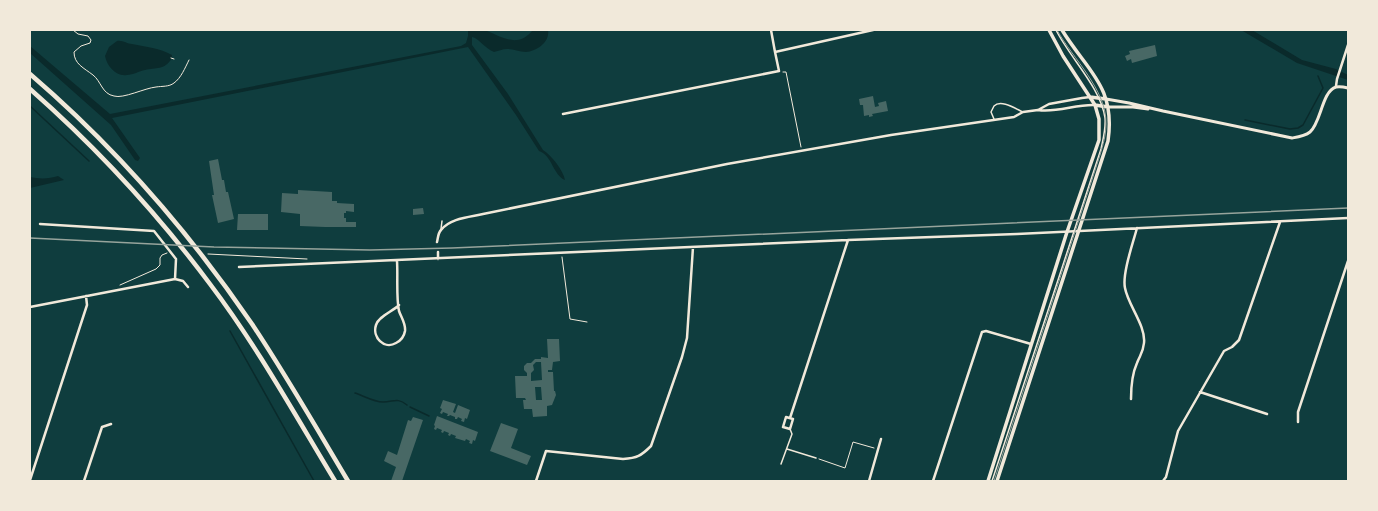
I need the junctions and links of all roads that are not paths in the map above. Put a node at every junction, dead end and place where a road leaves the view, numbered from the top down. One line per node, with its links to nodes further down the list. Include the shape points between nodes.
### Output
1 (771, 30): 7 (street)
2 (873, 30): 7 (street)
3 (1049, 30): 12 (main road)
4 (1056, 30): 13 (lane)
5 (1062, 30): 14 (main road, via 1096,78)
6 (1348, 45): 9 (street)
7 (776, 52): 21 (street, via 779,71)
8 (30, 74): 60 (highway, via 121,161 220,278 280,367)
9 (1336, 86): 10 (street); 19 (street, via 1328,94 1310,132 1292,138)
10 (1348, 88)
11 (30, 89): 59 (highway, via 108,163 211,285 271,373)
12 (1090, 98): 13 (main road); 15 (main road); 18 (street, via 1049,104)
13 (1100, 98): 14 (main road); 16 (lane)
14 (1106, 99): 17 (main road); 19 (street)
15 (1095, 105): 16 (main road); 18 (street); 29 (main road, via 1099,119 1098,140)
16 (1102, 106): 17 (main road); 30 (lane, via 1105,121 1103,140)
17 (1108, 107): 19 (street); 31 (main road, via 1108,141)
18 (1038, 110): 20 (street)
19 (1163, 111)
20 (1023, 112): 22 (street, via 1014,118); 22 (lane, via 997,104 991,112)
21 (563, 114)
22 (995, 120): 28 (street, via 891,135 677,174 456,220)
23 (1348, 218): 25 (street)
24 (442, 221): 28 (lane)
25 (1280, 222): 27 (street); 46 (street, via 1239,340 1224,351)
26 (40, 224): 40 (street, via 154,231 176,259)
27 (1137, 228): 31 (street); 47 (street, via 1125,287 1145,342 1131,386)
28 (441, 229): 33 (street)
29 (1067, 232): 30 (street); 32 (street); 45 (main road)
30 (1073, 232): 31 (street); 65 (lane)
31 (1078, 232): 66 (main road)
32 (848, 240): 34 (street); 49 (street)
33 (437, 242)
34 (693, 247): 36 (street); 61 (street, via 687,338 651,446 642,455 623,459 546,452)
35 (438, 252): 36 (street)
36 (438, 259): 37 (street)
37 (397, 261): 39 (street); 43 (street)
38 (1348, 261): 50 (street, via 1298,412)
39 (239, 267)
40 (175, 279): 41 (street); 42 (street)
41 (188, 287)
42 (86, 296): 44 (street); 57 (street, via 87,305)
43 (399, 305): 43 (street, via 376,325 376,336 384,344 394,344 404,336 405,329)
44 (30, 307)
45 (1031, 344): 63 (street, via 982,332); 64 (main road)
46 (1200, 392): 48 (street); 67 (street, via 1178,431)
47 (1131, 399)
48 (1267, 414)
49 (790, 418): 52 (street, via 793,419); 52 (street, via 786,417 783,427)
50 (1298, 422)
51 (112, 424): 58 (street, via 102,427)
52 (790, 429): 54 (lane, via 792,434)
53 (881, 439): 62 (street)
54 (787, 449): 55 (lane); 56 (lane)
55 (816, 458)
56 (781, 464)
57 (30, 480)
58 (84, 481)
59 (335, 481)
60 (348, 481)
61 (536, 481)
62 (869, 481)
63 (933, 481)
64 (988, 481)
65 (992, 481)
66 (997, 481)
67 (1163, 481)

